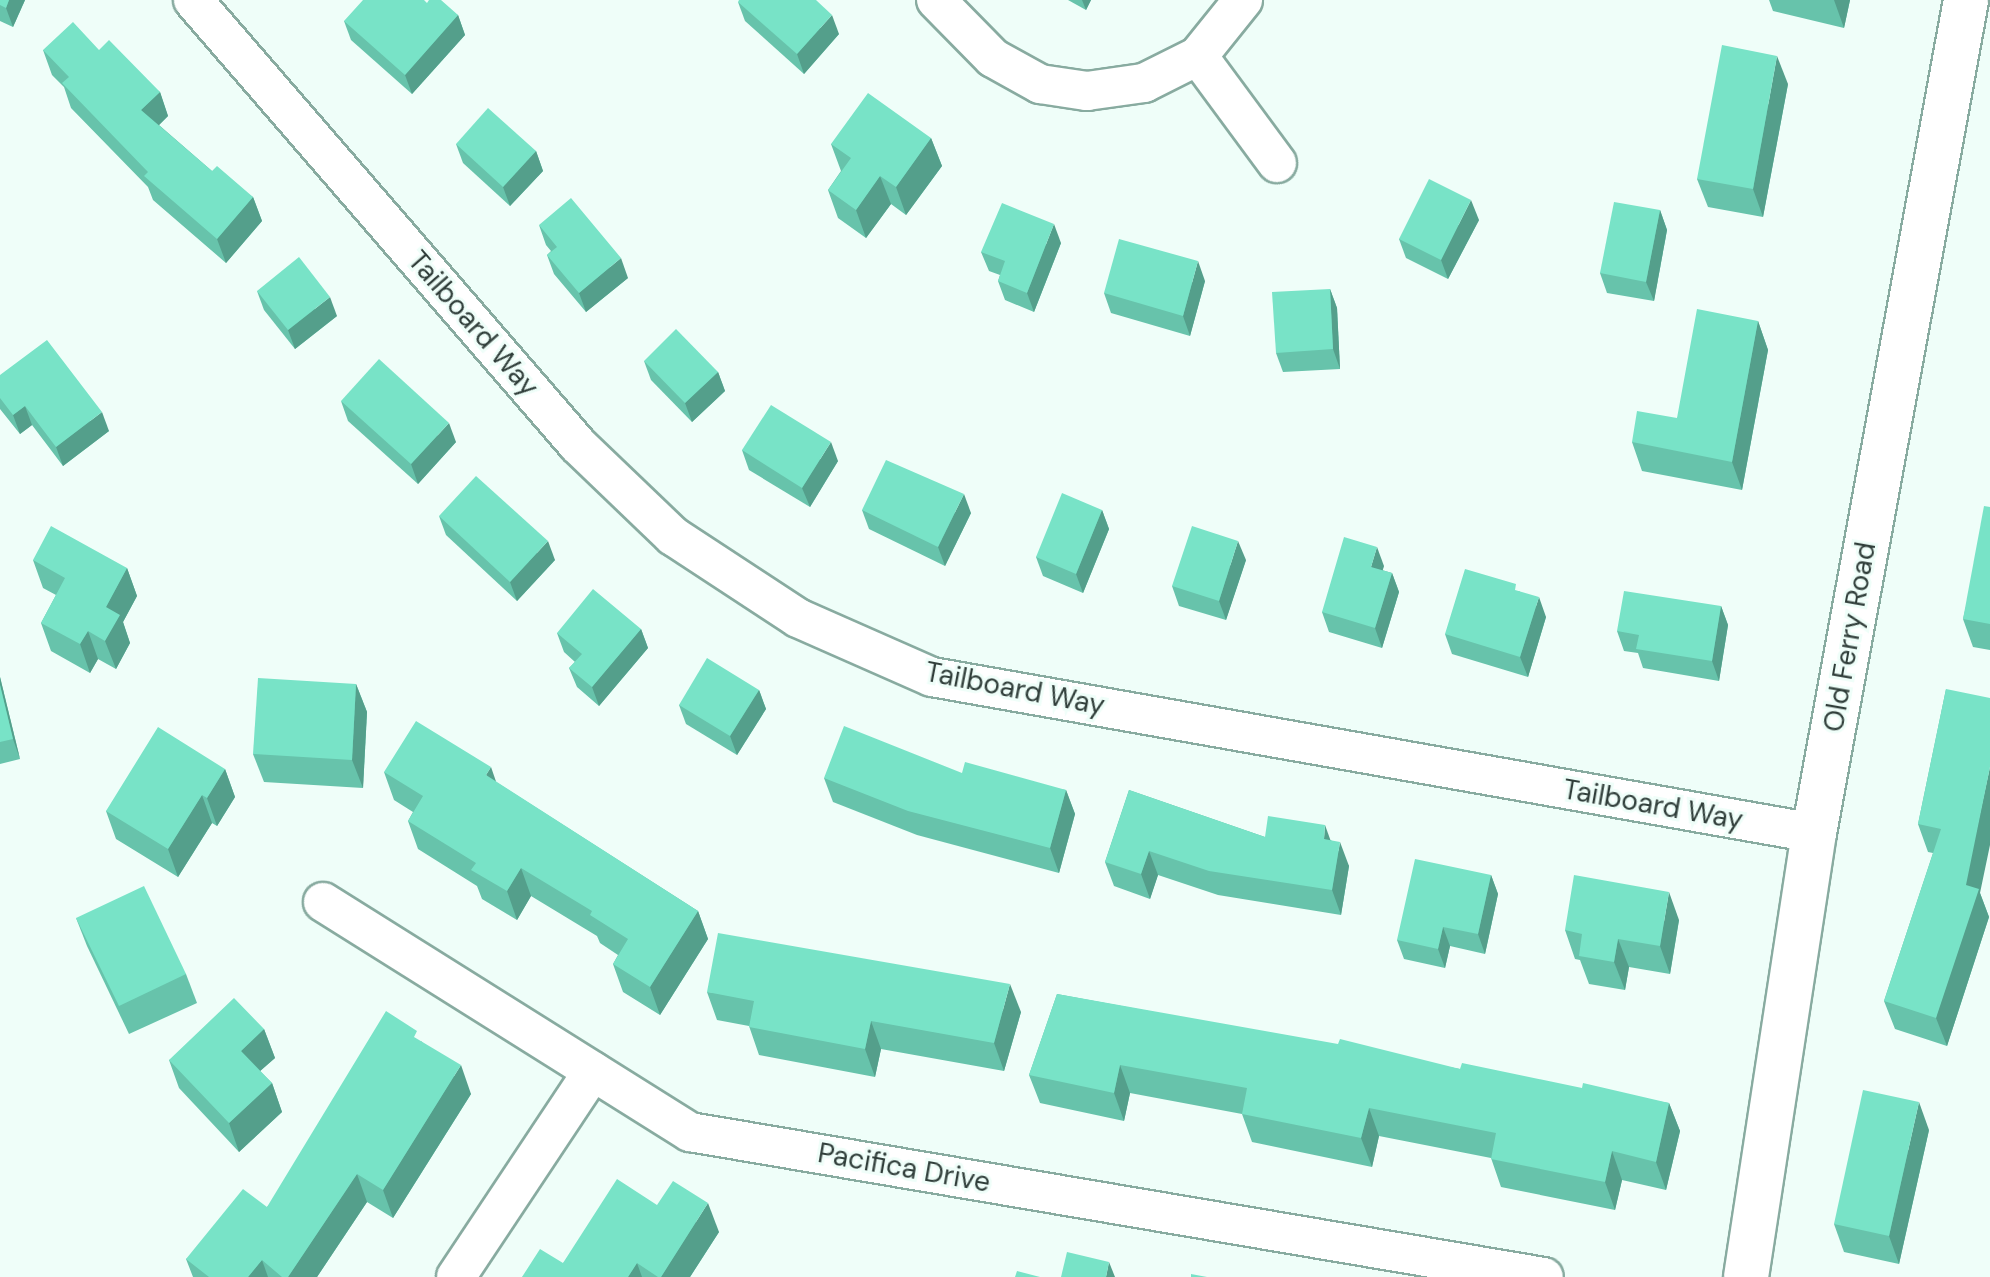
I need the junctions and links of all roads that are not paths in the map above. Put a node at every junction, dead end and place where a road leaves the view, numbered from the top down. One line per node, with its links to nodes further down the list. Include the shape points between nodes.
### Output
1 (193, 0): 7 (street, Tailboard Way, via 578,445 673,536 798,618 932,677)
2 (936, 0): 5 (street, via 993,58 1040,84 1087,91 1144,83)
3 (1243, 0): 5 (street)
4 (1966, 0): 7 (street, Old Ferry Road)
5 (1198, 56): 6 (street)
6 (1277, 163)
7 (1814, 833): 13 (street, Old Ferry Road)
8 (323, 902): 9 (street, Pacifica Drive)
9 (593, 1071): 10 (street, Pacifica Drive, via 690,1132); 11 (street)
10 (1476, 1271): 12 (street, Pacifica Drive)
11 (456, 1277)
12 (1544, 1277)
13 (1746, 1277)

